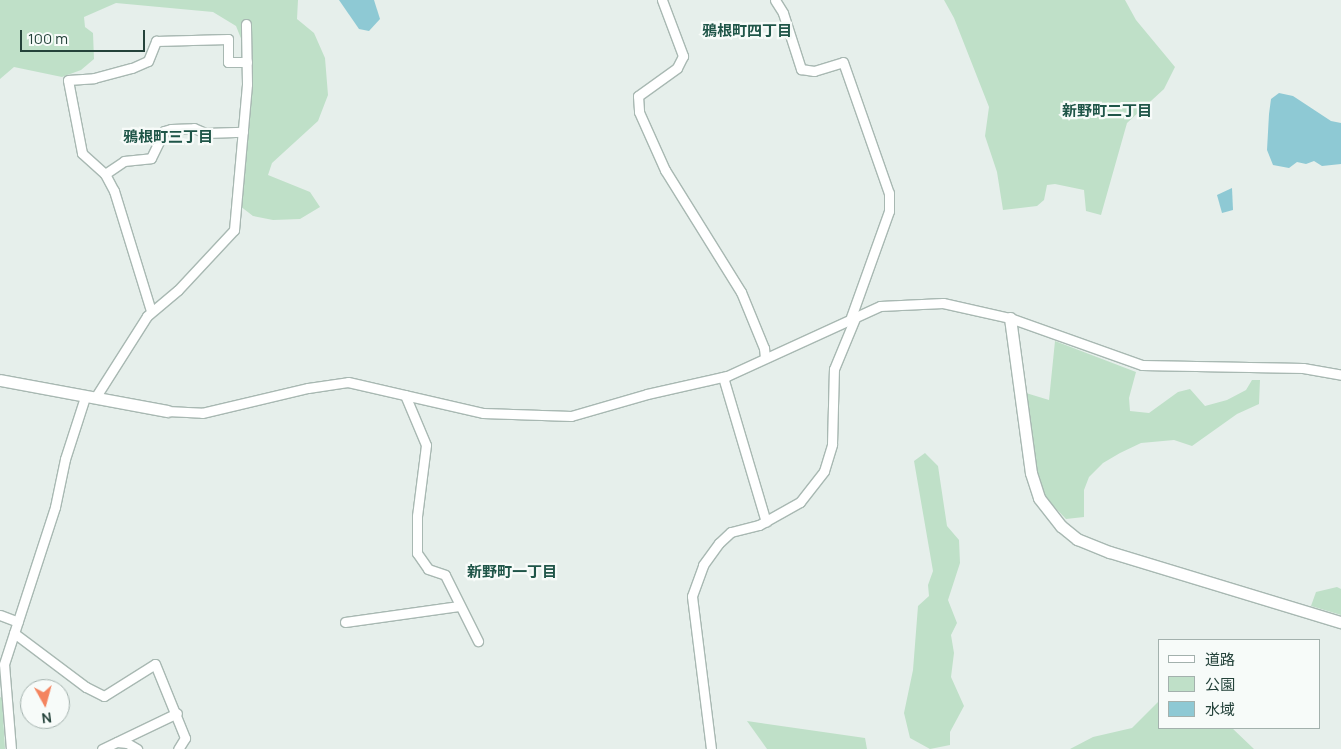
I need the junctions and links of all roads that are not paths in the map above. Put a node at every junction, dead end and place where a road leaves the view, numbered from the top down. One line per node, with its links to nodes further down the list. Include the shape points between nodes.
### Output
1 (662, 0): 10 (street, via 683,56 677,68 638,96 639,112 665,170 741,292)
2 (775, 0): 8 (street, via 783,13 801,69 814,71 843,62 889,193 889,211)
3 (246, 24): 4 (street)
4 (247, 62): 5 (street); 6 (street, via 228,62 228,39 156,41 148,60 132,68 94,78 68,80 82,153)
5 (243, 132): 6 (street, via 205,133 194,128 164,131 151,158 124,161); 7 (street, via 234,230 178,290)
6 (105, 174): 7 (street, via 114,191)
7 (151, 311): 15 (street)
8 (854, 316): 9 (street, via 880,306 943,303); 10 (street); 17 (street, via 834,369 832,444 824,471 800,502)
9 (1010, 318): 11 (street, via 1142,365 1303,368); 22 (street, via 1031,473 1039,498 1060,526 1077,539 1110,552)
10 (765, 358): 12 (street)
11 (1341, 375)
12 (723, 377): 14 (street, via 571,416 484,414); 17 (street)
13 (0, 380): 15 (street)
14 (405, 395): 16 (street, via 370,385 336,383 202,413); 18 (street, via 426,445 417,516 417,553 423,566 444,575)
15 (90, 398): 16 (street); 20 (street, via 65,459 55,507)
16 (167, 411)
17 (766, 522): 31 (street, via 731,532 719,543 703,565 692,596)
18 (459, 606): 21 (street); 24 (street)
19 (0, 615): 20 (street)
20 (18, 622): 23 (street)
21 (345, 622)
22 (1341, 622)
23 (14, 633): 25 (street, via 86,687 104,696 154,664); 27 (street, via 4,664)
24 (478, 641)
25 (177, 713): 26 (street); 30 (street, via 185,738)
26 (114, 742): 28 (street); 29 (street, via 127,742)
27 (11, 749)
28 (102, 749)
29 (137, 749)
30 (178, 749)
31 (711, 749)

